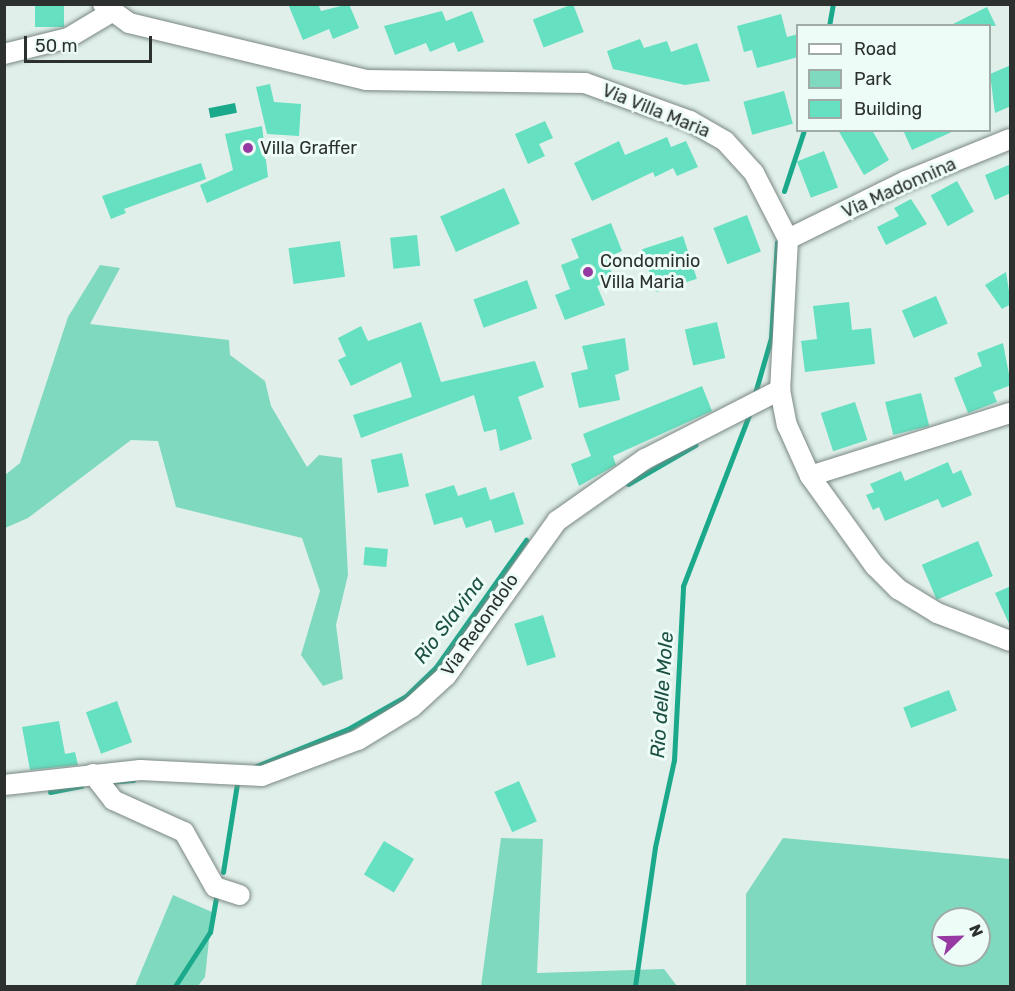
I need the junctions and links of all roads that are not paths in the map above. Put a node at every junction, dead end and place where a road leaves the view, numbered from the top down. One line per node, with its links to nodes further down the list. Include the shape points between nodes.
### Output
1 (107, 9): 2 (street, via 68,38); 4 (street, Via Villa Maria, via 129,23 366,80 585,83 690,121 725,141 754,173)
2 (4, 54)
3 (1011, 139): 4 (street, Via Madonnina, via 906,181)
4 (788, 238): 5 (street)
5 (780, 390): 7 (street, via 787,425); 9 (street, Via Redondolo, via 645,459 557,521 446,676 412,707 366,735 262,776 140,770)
6 (1011, 413): 7 (street)
7 (810, 476): 8 (street, via 875,566 898,589 937,614)
8 (1011, 641)
9 (93, 774): 10 (street, Via Redondolo); 11 (street, via 113,800 184,832 215,887)
10 (4, 785)
11 (240, 895)

